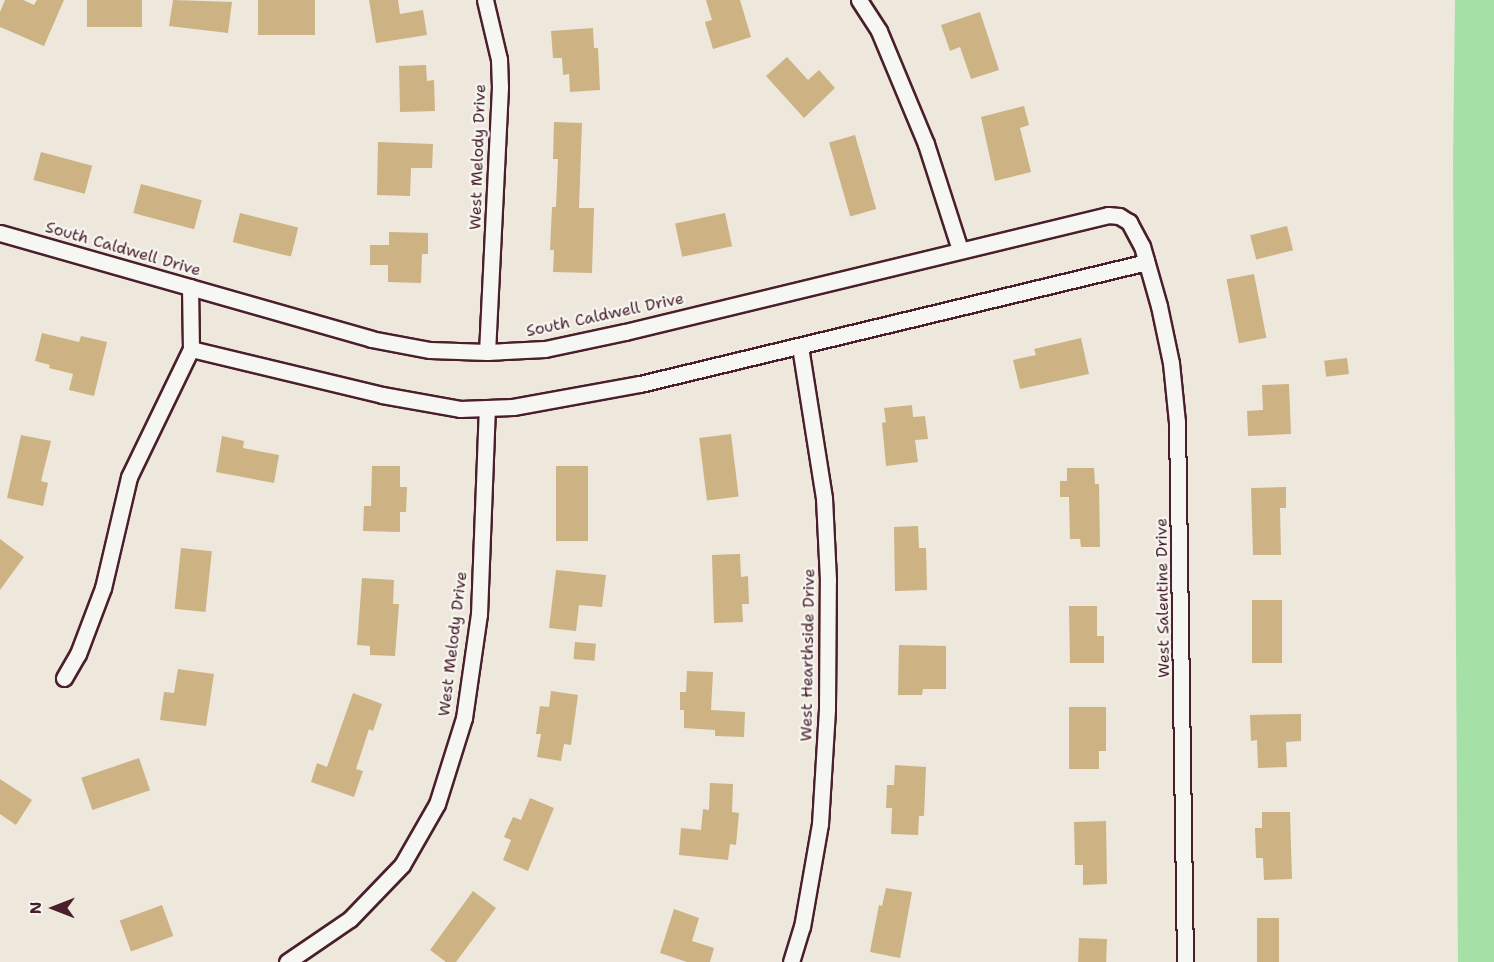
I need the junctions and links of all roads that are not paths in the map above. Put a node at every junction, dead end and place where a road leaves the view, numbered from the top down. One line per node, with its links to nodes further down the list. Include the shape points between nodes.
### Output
1 (485, 0): 10 (street, West Melody Drive, via 499,60 500,87)
2 (859, 0): 5 (street, via 879,31 926,144)
3 (0, 233): 7 (street, South Caldwell Drive)
4 (1139, 238): 5 (street, South Caldwell Drive, via 1129,222 1108,215); 6 (street, West Salentine Drive)
5 (960, 250): 10 (street, South Caldwell Drive, via 626,332 545,349)
6 (1148, 262): 8 (street); 15 (street, West Salentine Drive, via 1171,363 1177,422)
7 (190, 287): 9 (street); 10 (street, South Caldwell Drive, via 371,339 430,350)
8 (800, 346): 11 (street, via 562,400); 14 (street, West Hearthside Drive, via 824,498 827,708 820,824 802,927)
9 (191, 350): 11 (street, via 382,395 460,410); 12 (street, via 129,477 103,588 78,654)
10 (487, 352)
11 (487, 408): 13 (street, West Melody Drive, via 479,614 464,718 437,804 402,865 350,919)
12 (64, 678)
13 (287, 962)
14 (791, 962)
15 (1185, 962)

